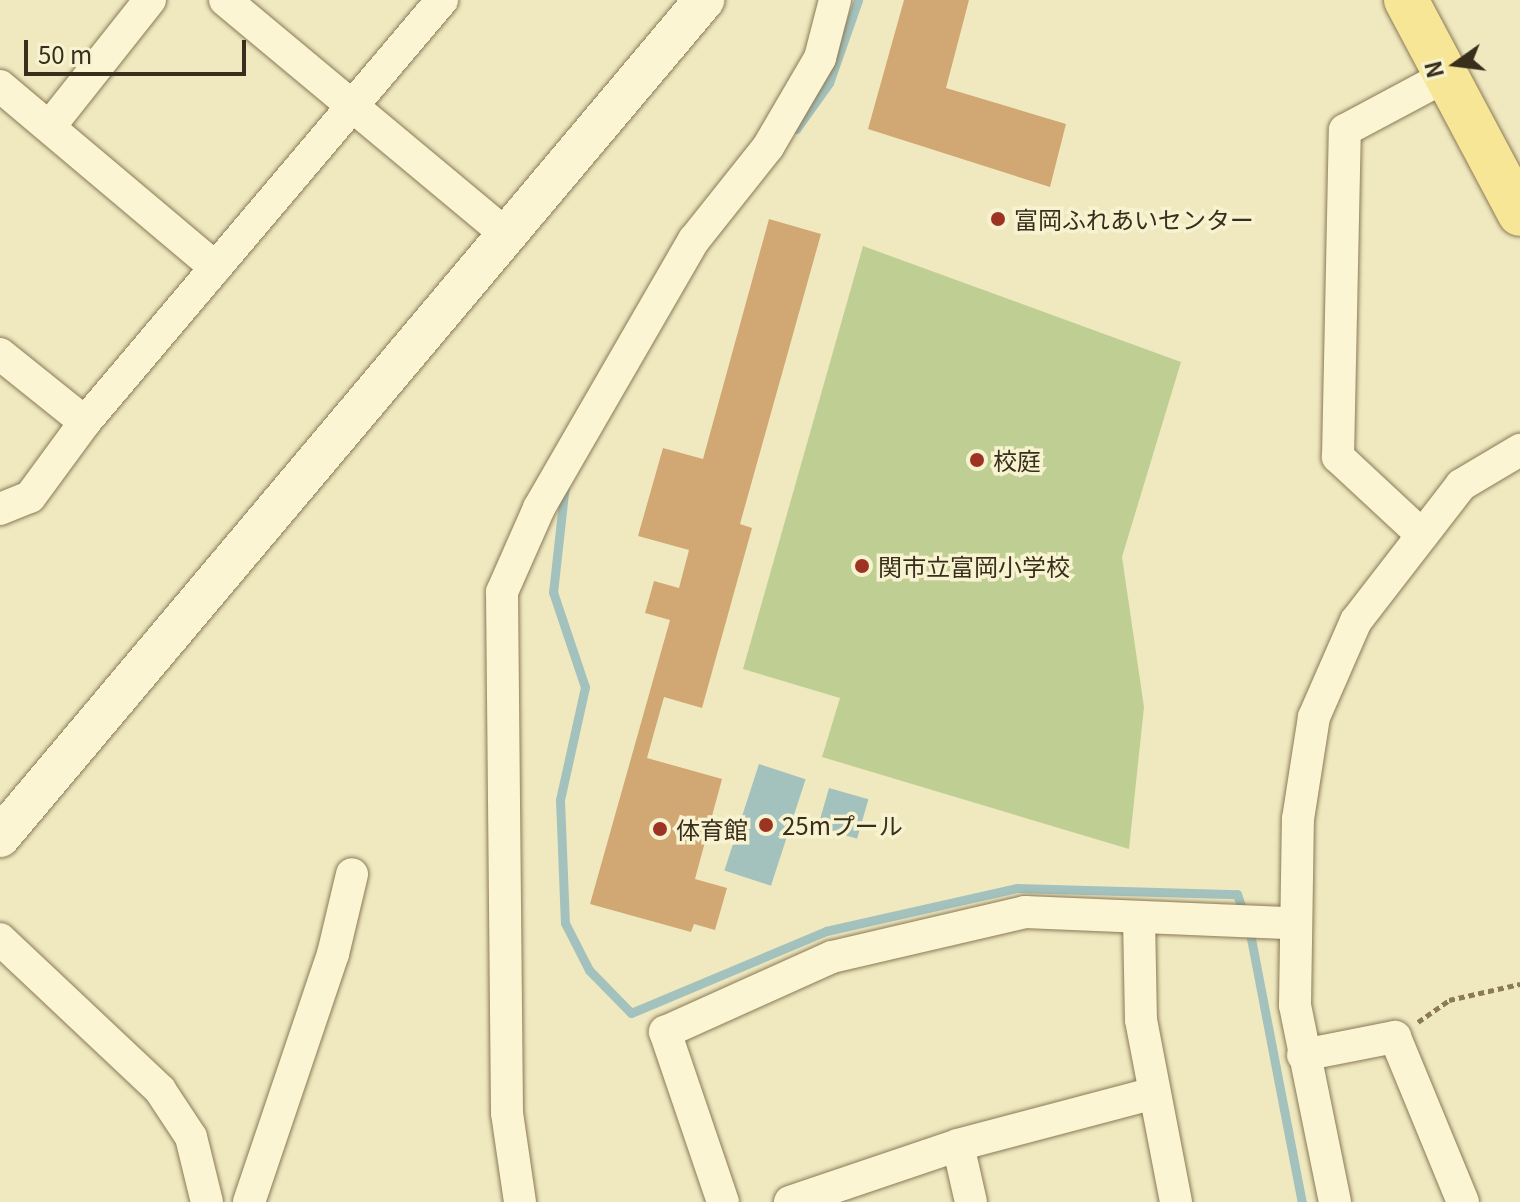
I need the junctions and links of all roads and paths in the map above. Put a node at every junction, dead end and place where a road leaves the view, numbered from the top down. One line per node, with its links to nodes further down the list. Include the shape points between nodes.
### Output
1 (150, 0): 10 (street)
2 (225, 0): 9 (street)
3 (442, 0): 9 (street)
4 (704, 0): 12 (street)
5 (835, 0): 31 (street, via 820,58 768,147 694,240 539,508 502,592 507,1113)
6 (1406, 0): 7 (main road)
7 (1446, 76): 11 (main road); 18 (street, via 1345,130 1338,457)
8 (0, 86): 10 (street)
9 (355, 105): 12 (street); 13 (street)
10 (50, 126): 13 (street)
11 (1520, 214)
12 (503, 232): 19 (street, via 250,546)
13 (216, 268): 15 (street)
14 (0, 354): 15 (street)
15 (85, 422): 17 (street, via 30,497)
16 (1520, 450): 18 (street, via 1461,485)
17 (0, 509)
18 (1422, 535): 22 (street, via 1356,621 1314,717)
19 (0, 837)
20 (352, 874): 30 (street, via 333,954)
21 (1139, 918): 22 (street); 27 (street, via 1137,973); 32 (street, via 1025,912 847,953 665,1032)
22 (1292, 923): 26 (street)
23 (0, 939): 29 (street, via 160,1090 191,1137)
24 (1520, 984): 25 (path, via 1449,1000)
25 (1395, 1037): 26 (street); 37 (street)
26 (1303, 1055): 36 (street)
27 (1151, 1094): 28 (street); 35 (street)
28 (958, 1145): 33 (street); 34 (street)
29 (207, 1202)
30 (249, 1202)
31 (520, 1202)
32 (723, 1202)
33 (790, 1202)
34 (971, 1202)
35 (1176, 1202)
36 (1335, 1202)
37 (1463, 1202)

